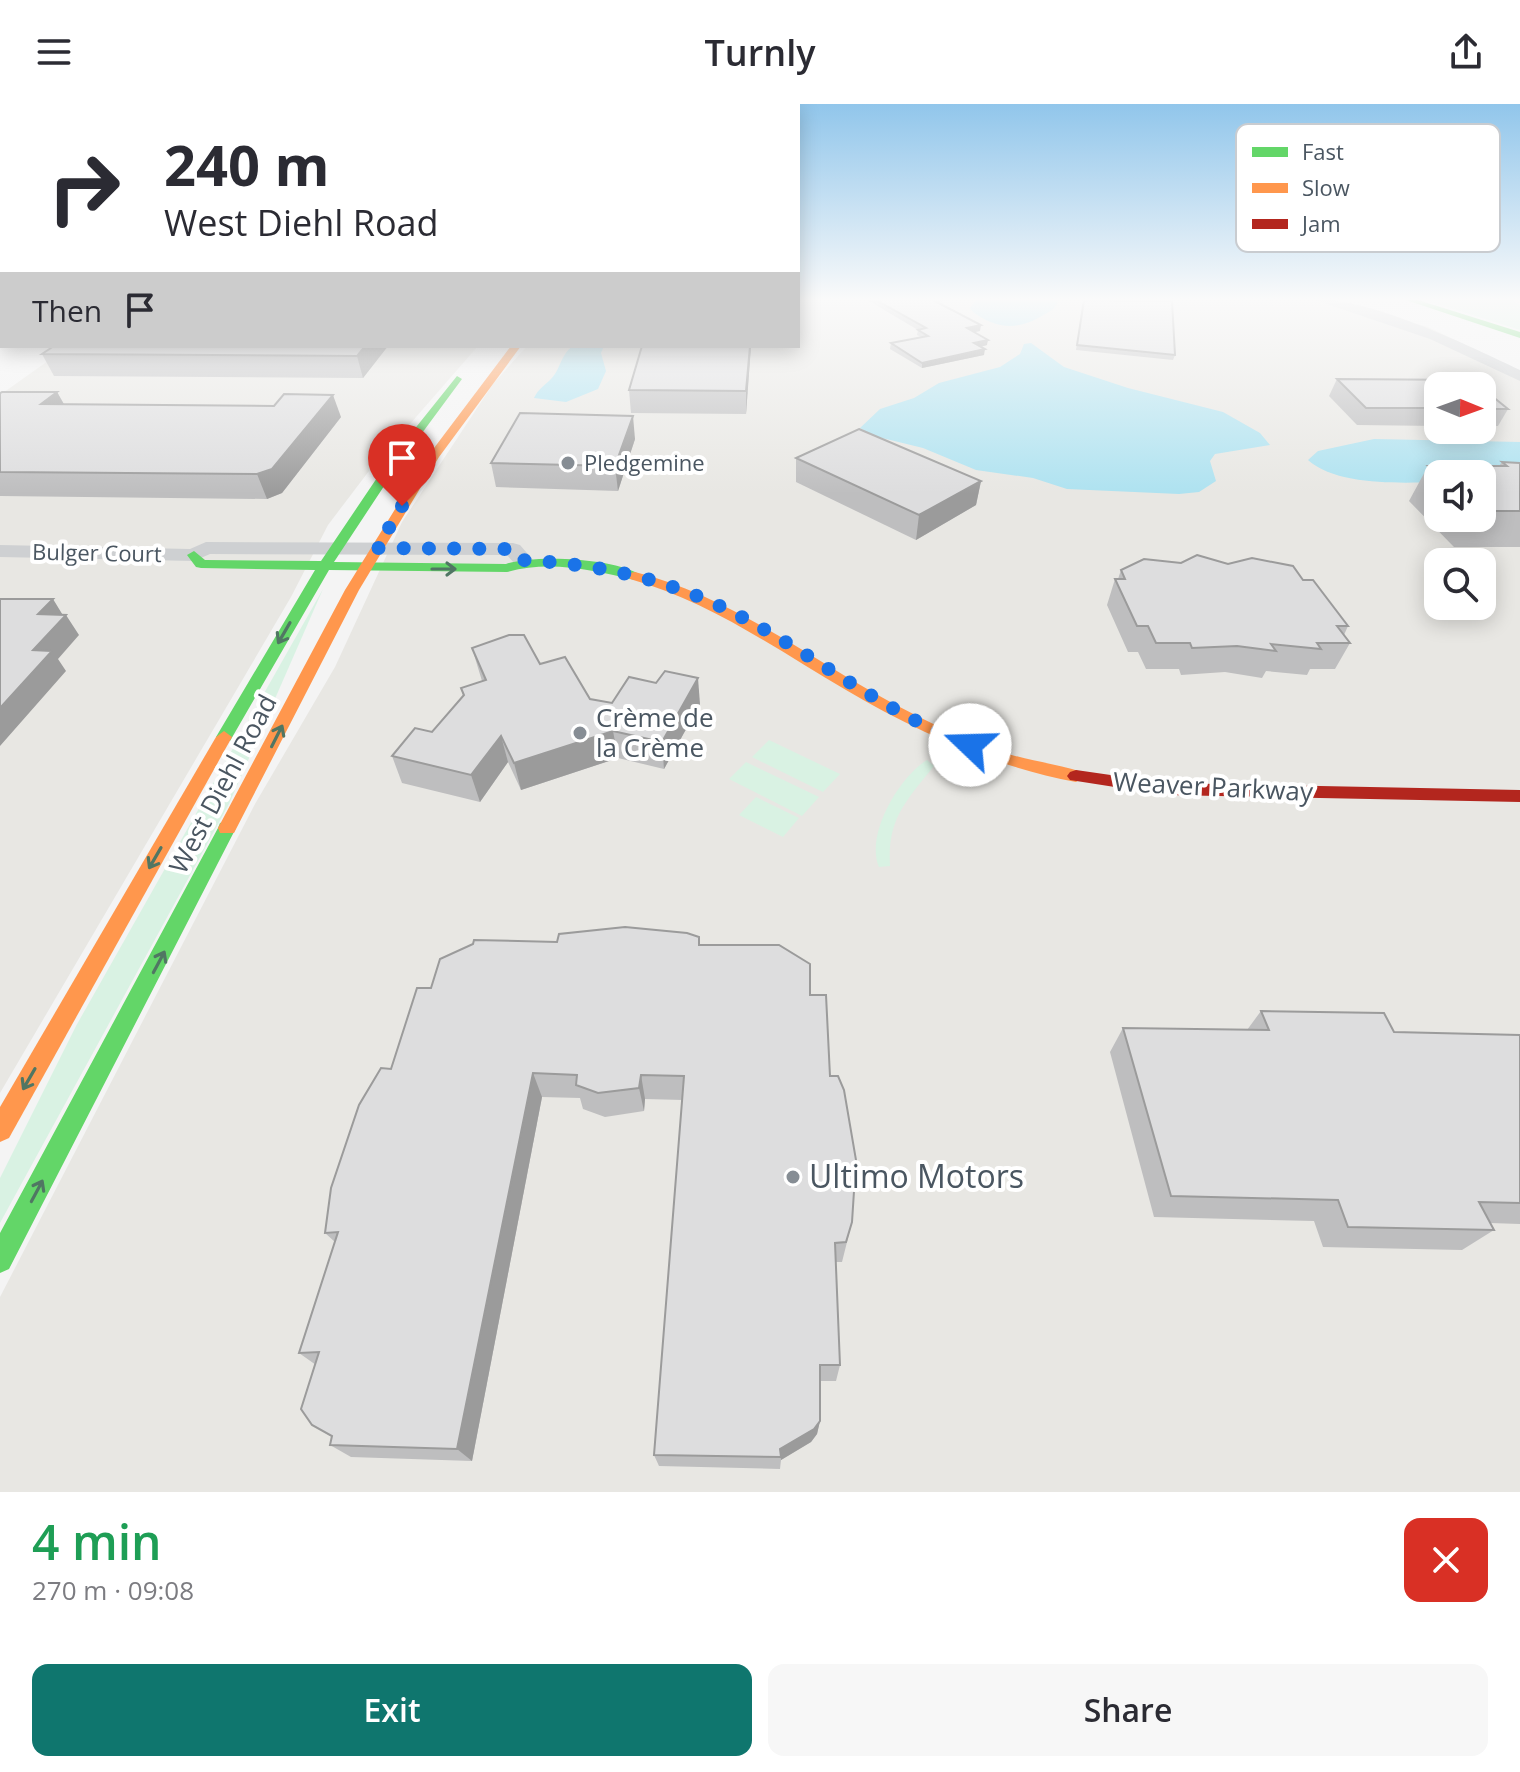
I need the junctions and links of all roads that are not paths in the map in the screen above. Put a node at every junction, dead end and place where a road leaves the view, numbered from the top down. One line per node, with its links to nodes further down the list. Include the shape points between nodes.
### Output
1 (502, 365): 7 (main road, West Diehl Road, via 434,456)
2 (1496, 365): 4 (street)
3 (466, 369): 6 (main road, West Diehl Road, via 403,448)
4 (1520, 376)
5 (0, 551): 6 (street, Bulger Court, via 194,555 206,548)
6 (329, 557): 7 (street, Bulger Court); 10 (main road, West Diehl Road, one-way to 10)
7 (372, 557): 8 (street, Weaver Parkway, via 491,547 513,549); 11 (main road, West Diehl Road, one-way to 7)
8 (522, 560): 9 (main road, Weaver Parkway, via 600,568 704,599 911,721 995,755 1062,774 1177,790)
9 (1520, 796)
10 (0, 1130)
11 (0, 1260)

